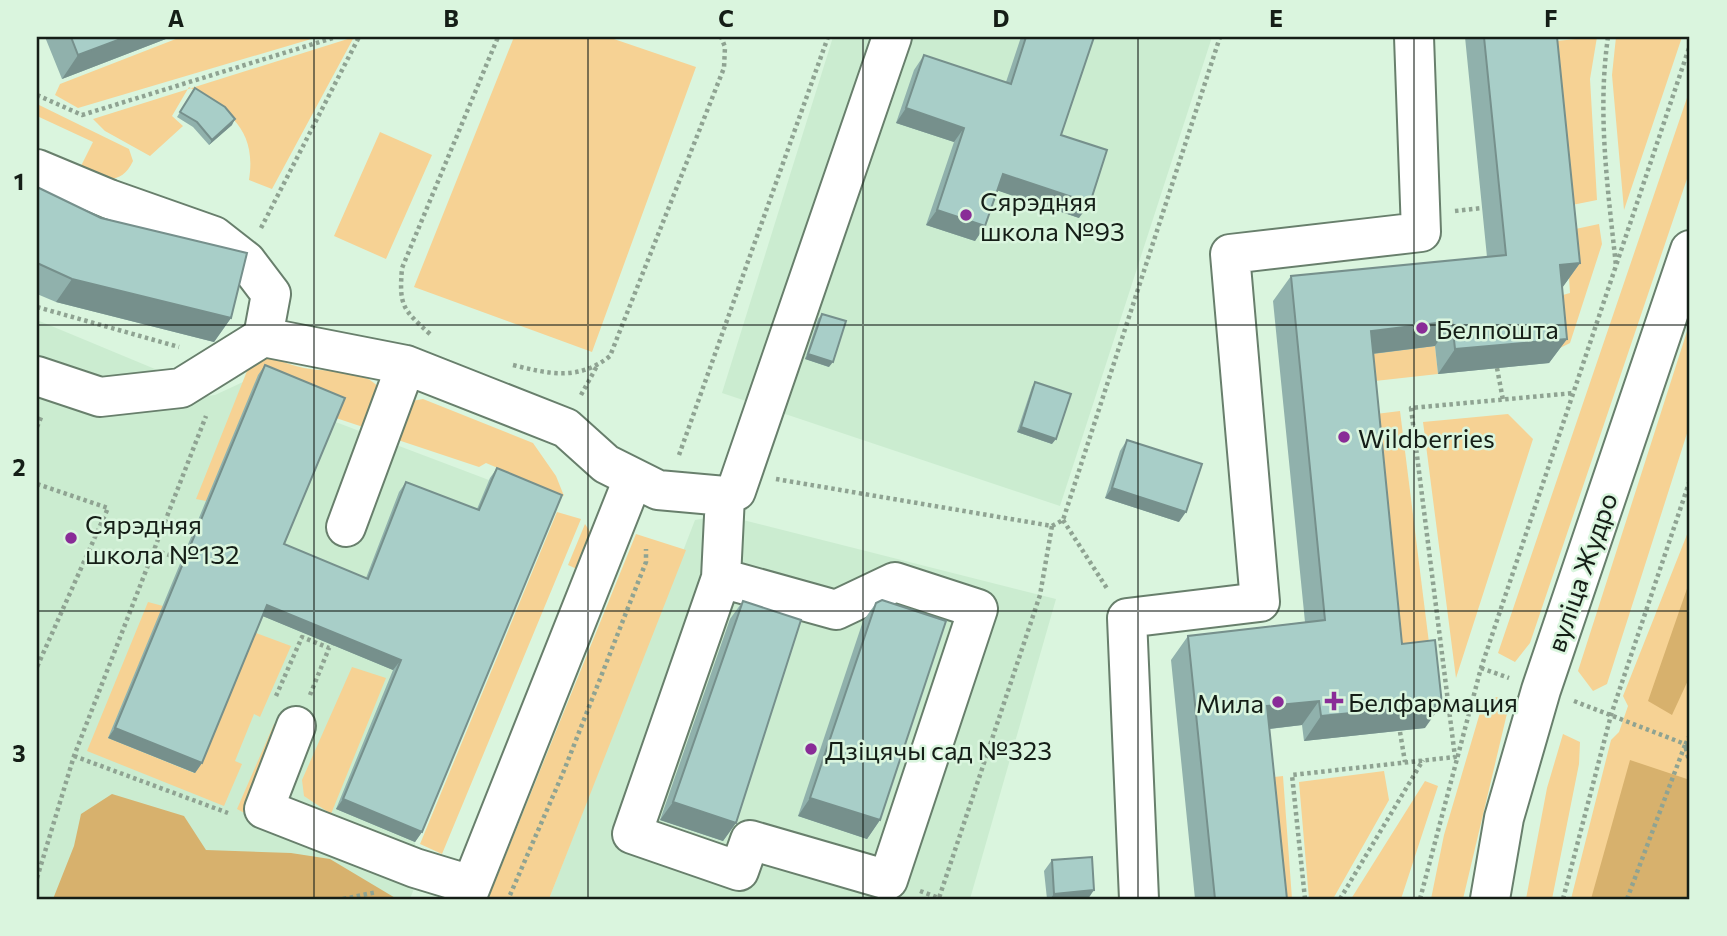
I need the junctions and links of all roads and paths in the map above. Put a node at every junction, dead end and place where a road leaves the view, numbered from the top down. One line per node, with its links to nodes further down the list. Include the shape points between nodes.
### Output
1 (336, 37): 11 (path, via 82,115)
2 (359, 37): 16 (path)
3 (498, 37): 20 (path, via 402,268 399,298 409,315)
4 (721, 37): 22 (path, via 724,68 610,356 598,366 573,374 551,375)
5 (828, 37): 30 (path, via 677,460)
6 (892, 37): 31 (main road)
7 (1220, 37): 32 (path)
8 (1414, 37): 39 (main road, via 1421,232 1230,254 1260,602)
9 (1608, 37): 17 (path, via 1602,75 1605,164)
10 (1690, 45): 17 (path)
11 (37, 95)
12 (37, 169): 16 (main road, via 109,200 214,236)
13 (1450, 198): 14 (path, via 1451,211)
14 (1482, 208)
15 (1690, 250): 60 (main road, вуліца Жудро, via 1541,690 1504,818)
16 (246, 261): 19 (main road, via 271,294)
17 (1616, 267): 26 (path)
18 (37, 307): 21 (path)
19 (263, 337): 21 (main road); 23 (main road)
20 (441, 338)
21 (228, 360): 25 (main road, via 181,388 100,397); 36 (path)
22 (499, 362)
23 (406, 365): 30 (main road, via 566,428 606,464); 34 (main road)
24 (1497, 368): 27 (path)
25 (37, 376)
26 (1574, 393): 27 (path); 48 (path, via 1480,668)
27 (1503, 400): 48 (path, via 1411,408)
28 (1690, 480): 43 (path)
29 (37, 484): 41 (path, via 108,508)
30 (646, 484): 31 (main road); 54 (main road)
31 (732, 487): 33 (path, via 757,476); 38 (main road)
32 (1063, 520): 33 (path); 39 (path)
33 (1052, 526): 53 (path, via 1040,595 939,898)
34 (346, 527)
35 (646, 537): 55 (path, via 646,562)
36 (154, 550): 37 (path); 52 (path, via 74,756)
37 (181, 559)
38 (721, 578): 53 (main road, via 836,610 895,582 978,608); 53 (main road, via 632,835 739,871 750,840)
39 (1127, 618): 56 (main road)
40 (330, 648): 42 (path)
41 (37, 667)
42 (319, 676)
43 (1611, 715): 47 (path); 61 (path)
44 (296, 726): 54 (main road, via 264,809)
45 (1400, 732): 50 (path)
46 (1690, 735): 47 (path)
47 (1688, 746): 51 (path); 62 (path)
48 (1455, 757): 49 (path); 59 (path)
49 (1423, 760): 50 (path); 58 (path)
50 (1405, 762): 57 (path, via 1292,775)
51 (1690, 765)
52 (37, 878)
53 (888, 880)
54 (468, 892)
55 (508, 899)
56 (1139, 899)
57 (1305, 899)
58 (1340, 899)
59 (1420, 899)
60 (1490, 899)
61 (1563, 899)
62 (1627, 899)

